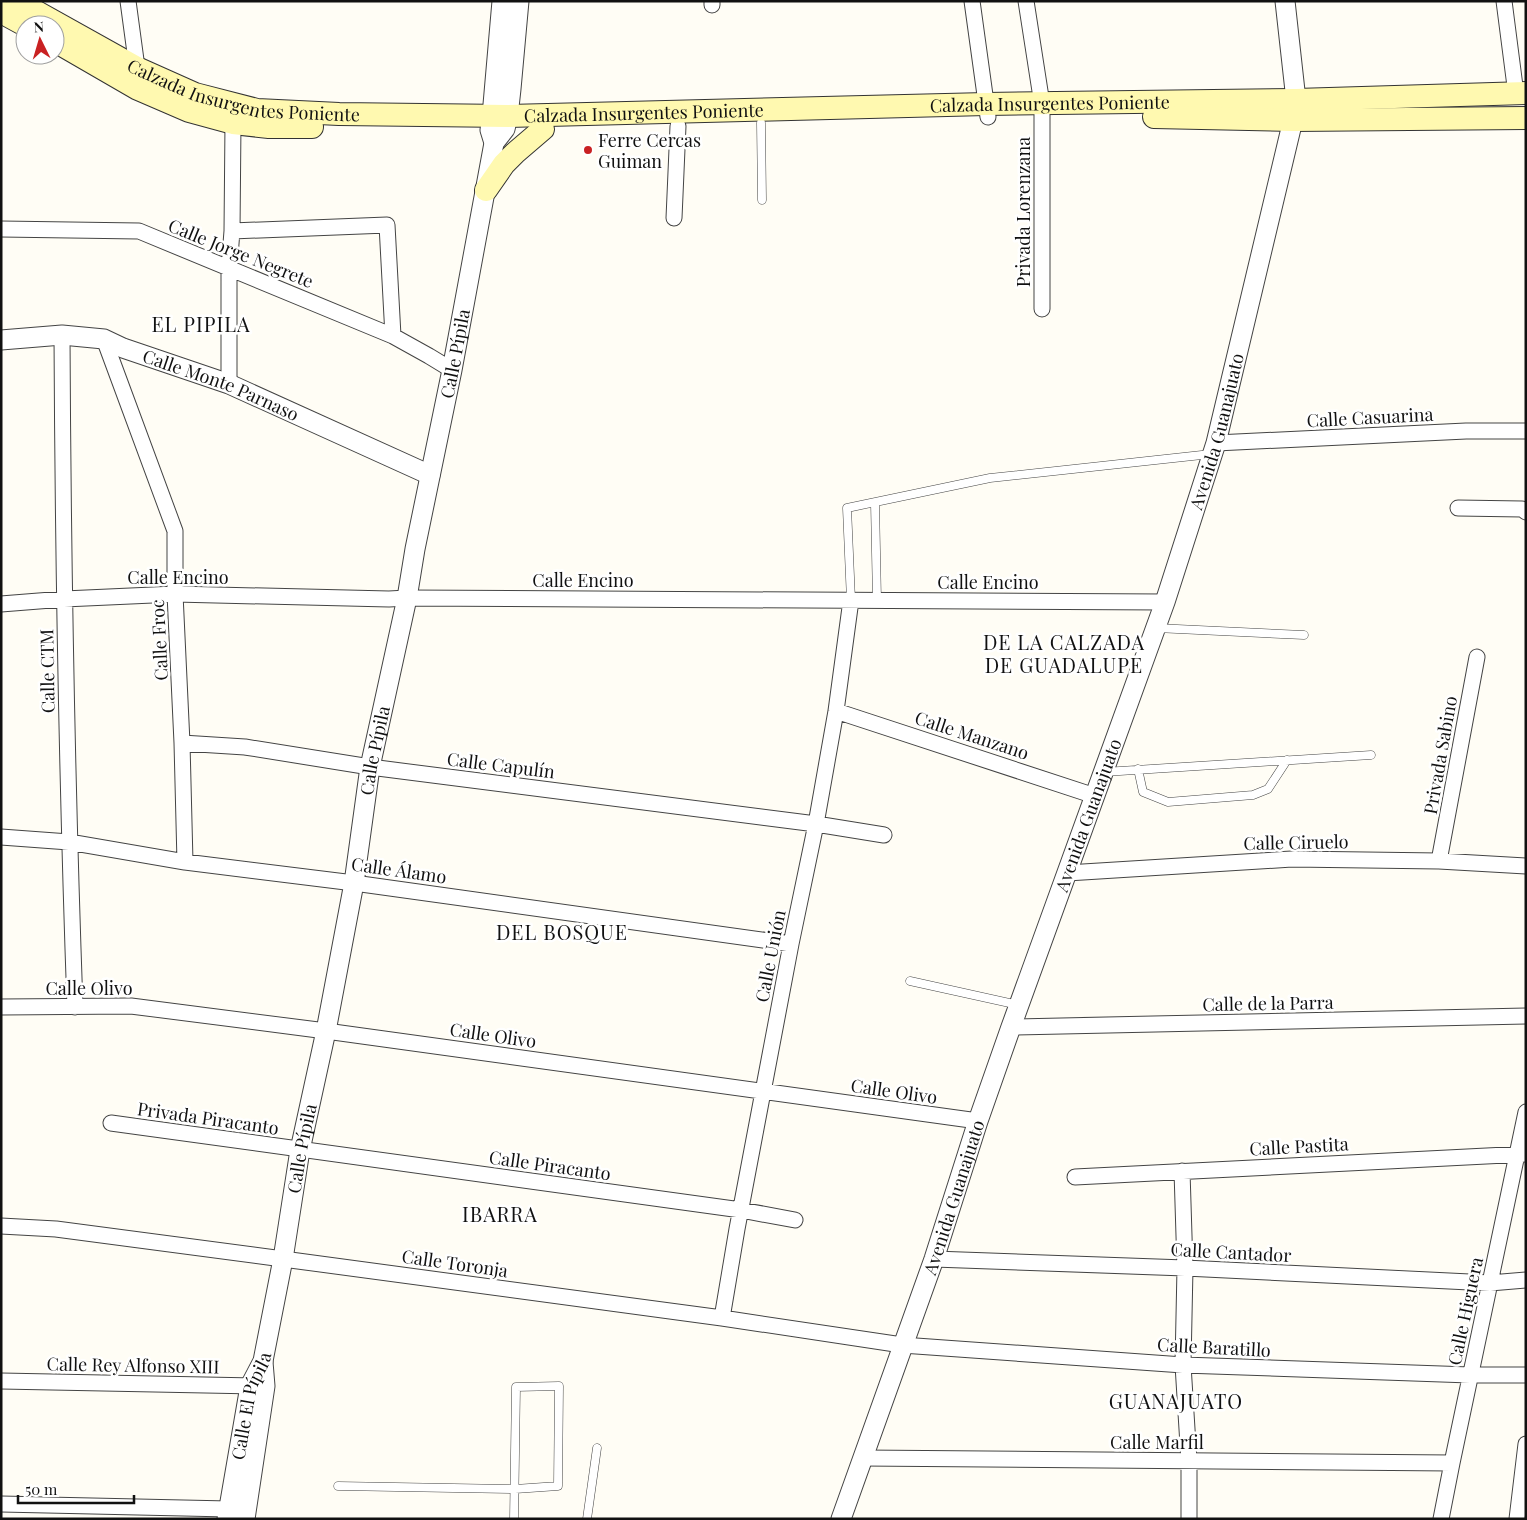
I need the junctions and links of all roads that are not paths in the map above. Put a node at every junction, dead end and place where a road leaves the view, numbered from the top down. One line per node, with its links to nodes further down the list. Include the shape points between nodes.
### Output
1 (17, 1): 12 (main road, Calzada Insurgentes Poniente)
2 (128, 1): 12 (street)
3 (502, 1): 23 (street, Calle Pípila)
4 (519, 1): 23 (street, Calle Pípila, via 512,89)
5 (972, 1): 16 (street)
6 (1026, 1): 14 (street, Privada Lorenzana)
7 (1285, 1): 15 (street, Avenida Guanajuato)
8 (1504, 1): 13 (street)
9 (1, 12): 10 (main road)
10 (15, 19)
11 (65, 46): 12 (main road, Calzada Insurgentes Poniente)
12 (138, 79): 18 (main road, Calzada Insurgentes Poniente, via 257,110); 20 (main road, Calzada Insurgentes Poniente, via 188,111)
13 (1521, 94): 15 (main road)
14 (1041, 109): 15 (main road, Calzada Insurgentes Poniente); 16 (main road, Calzada Insurgentes Poniente); 31 (street, Privada Lorenzana)
15 (1294, 110): 17 (main road); 39 (street, Avenida Guanajuato)
16 (987, 111): 19 (main road, Calzada Insurgentes Poniente); 21 (main road, Calzada Insurgentes Poniente)
17 (1526, 118)
18 (340, 120): 20 (main road, Calzada Insurgentes Poniente, via 269,127); 23 (main road, Calzada Insurgentes Poniente)
19 (591, 120): 22 (main road, Calzada Insurgentes Poniente); 23 (main road, Calzada Insurgentes Poniente); 24 (main road, Calzada Insurgentes Poniente)
20 (233, 123): 29 (street)
21 (761, 123): 22 (main road, Calzada Insurgentes Poniente); 26 (lane)
22 (678, 126): 27 (street)
23 (498, 127): 24 (main road, Calzada Insurgentes Poniente); 25 (street, Calle Pípila)
24 (542, 129): 25 (main road, via 504,164)
25 (486, 190): 36 (street, Calle Pípila)
26 (762, 200)
27 (674, 218)
28 (1, 228): 30 (street, Calle Jorge Negrete, via 140,232)
29 (232, 231): 30 (street); 33 (street, via 387,225)
30 (229, 269): 33 (street, Calle Jorge Negrete); 37 (street)
31 (1042, 309)
32 (62, 335): 34 (street, Calle Monte Parnaso); 35 (street, Calle Monte Parnaso); 46 (street, Calle CTM)
33 (393, 336): 36 (street, Calle Jorge Negrete)
34 (104, 338): 37 (street, Calle Monte Parnaso, via 123,348); 44 (street, Calle Froc, via 175,531)
35 (1, 340)
36 (452, 370): 40 (street, Calle Pípila)
37 (229, 384): 40 (street, Calle Monte Parnaso)
38 (1526, 431): 39 (street, Calle Casuarina, via 1466,431)
39 (1214, 449): 41 (lane, via 990,478); 49 (street, Avenida Guanajuato)
40 (430, 475): 45 (street, Calle Pípila)
41 (875, 502): 47 (lane, via 847,508); 48 (lane)
42 (1458, 508): 43 (street, via 1522,509)
43 (1526, 512)
44 (175, 594): 45 (street, Calle Encino); 46 (street, Calle Encino); 55 (street, Calle Froc)
45 (407, 598): 47 (street, Calle Encino); 58 (street, Calle Pípila)
46 (64, 599): 50 (street, Calle Encino); 65 (street, Calle CTM)
47 (850, 600): 48 (street, Calle Encino); 54 (street, Calle Unión)
48 (877, 600): 49 (street, Calle Encino)
49 (1165, 602): 51 (street, Avenida Guanajuato)
50 (1, 604)
51 (1156, 628): 52 (lane); 60 (street, Avenida Guanajuato)
52 (1304, 634)
53 (1477, 657): 66 (street, Privada Sabino)
54 (836, 711): 61 (street, Calle Manzano); 62 (street, Calle Unión)
55 (182, 743): 58 (street, Calle Capulín, via 245,748); 67 (street, Calle Froc)
56 (1371, 755): 57 (lane)
57 (1287, 760): 59 (lane); 59 (lane, via 1268,789 1253,795 1168,802 1143,792)
58 (370, 767): 62 (street, Calle Capulín); 70 (street, Calle Pípila)
59 (1138, 769): 60 (lane)
60 (1104, 772): 61 (street, Avenida Guanajuato)
61 (1096, 796): 69 (street, Avenida Guanajuato)
62 (816, 824): 63 (street, Calle Capulín); 71 (street, Calle Unión)
63 (884, 835)
64 (1, 836): 65 (street, Calle Álamo)
65 (69, 842): 67 (street, Calle Álamo); 75 (street, Calle CTM)
66 (1439, 861): 68 (street, Calle Ciruelo); 69 (street, Calle Ciruelo, via 1292,858)
67 (186, 862): 70 (street, Calle Álamo)
68 (1526, 866)
69 (1067, 872): 73 (street, Avenida Guanajuato)
70 (354, 883): 71 (street, Calle Álamo); 78 (street, Calle Pípila)
71 (791, 944): 79 (street, Calle Unión)
72 (910, 982): 73 (lane)
73 (1019, 1005): 77 (street, Avenida Guanajuato)
74 (1, 1007): 75 (street, Calle Olivo)
75 (75, 1007): 78 (street, Calle Olivo, via 132,1006)
76 (1526, 1016): 77 (street, Calle de la Parra)
77 (1011, 1028): 81 (street, Avenida Guanajuato)
78 (326, 1030): 79 (street, Calle Olivo); 83 (street, Calle Pípila)
79 (763, 1092): 81 (street, Calle Olivo); 87 (street, Calle Unión)
80 (1526, 1112): 84 (street, Calle Higuera)
81 (978, 1121): 91 (street, Avenida Guanajuato)
82 (111, 1123): 83 (street, Privada Piracanto)
83 (300, 1150): 87 (street, Calle Piracanto); 90 (street, Calle Pípila)
84 (1521, 1154): 85 (street, Calle Pastita); 94 (street, Calle Higuera)
85 (1182, 1171): 86 (street, Calle Pastita); 92 (street)
86 (1075, 1177)
87 (740, 1210): 88 (street, Calle Piracanto); 95 (street, Calle Unión)
88 (795, 1220)
89 (1, 1226): 90 (street, Calle Toronja, via 56,1229)
90 (283, 1259): 95 (street, Calle Toronja); 97 (street, Calle Pípila)
91 (934, 1259): 92 (street, Calle Cantador); 96 (street, Avenida Guanajuato)
92 (1185, 1268): 94 (street, Calle Cantador); 98 (street)
93 (1526, 1280): 94 (street, Calle Cantador)
94 (1490, 1283): 99 (street, Calle Higuera)
95 (722, 1318): 96 (street, Calle Toronja)
96 (902, 1345): 98 (street, Calle Baratillo); 105 (street, Avenida Guanajuato)
97 (263, 1361): 102 (street, Calle El Pípila)
98 (1183, 1365): 99 (street, Calle Baratillo); 106 (street)
99 (1470, 1375): 100 (street, Calle Baratillo); 107 (street, Calle Higuera)
100 (1526, 1375)
101 (1, 1381): 102 (street, Calle Rey Alfonso XIII)
102 (258, 1386): 111 (street, Calle El Pípila)
103 (1526, 1444): 117 (street)
104 (598, 1448): 113 (lane)
105 (862, 1458): 106 (street, Calle Marfil); 114 (street, Avenida Guanajuato)
106 (1189, 1461): 107 (street, Calle Marfil); 115 (street)
107 (1452, 1463): 116 (street, Calle Higuera)
108 (338, 1486): 109 (lane)
109 (515, 1489): 109 (lane, via 558,1486 559,1386 516,1387); 112 (lane)
110 (1, 1504): 111 (street)
111 (234, 1516)
112 (514, 1519)
113 (587, 1519)
114 (841, 1519)
115 (1189, 1519)
116 (1441, 1519)
117 (1517, 1519)

